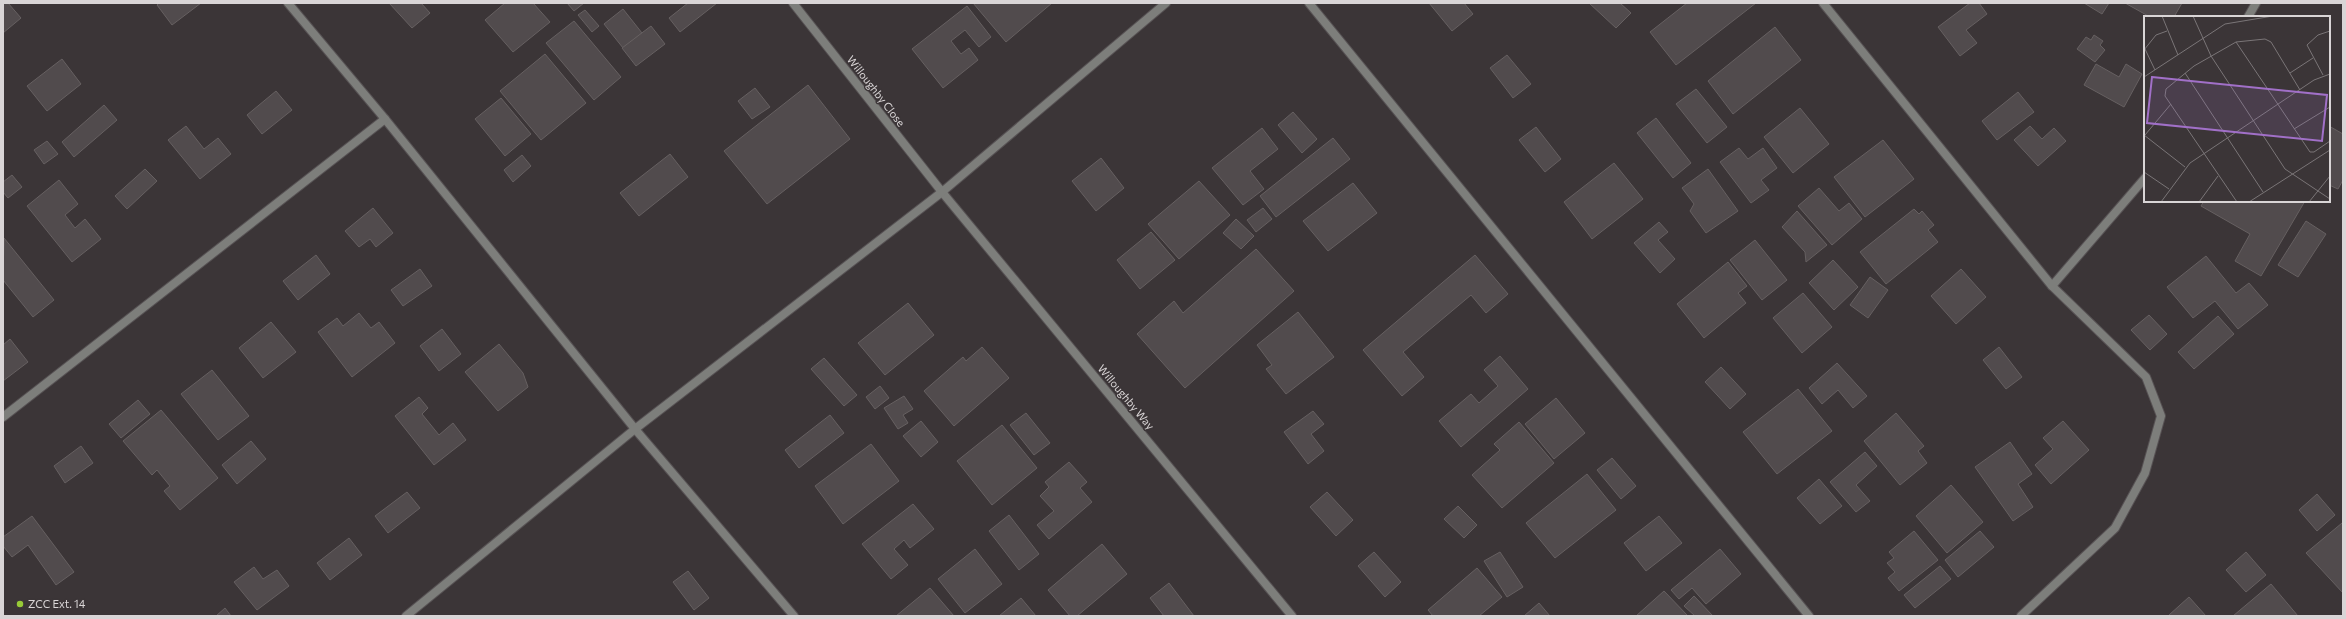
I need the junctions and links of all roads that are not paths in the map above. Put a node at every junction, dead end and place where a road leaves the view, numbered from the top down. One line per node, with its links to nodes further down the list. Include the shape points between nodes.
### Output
1 (288, 3): 8 (street)
2 (793, 3): 10 (street, Willoughby Close)
3 (1166, 3): 10 (street)
4 (1309, 3): 17 (street)
5 (1823, 3): 11 (street)
6 (2256, 3): 7 (street)
7 (2249, 16)
8 (385, 119): 12 (street); 13 (street)
9 (2144, 179): 11 (street)
10 (942, 192): 13 (street); 16 (street, Willoughby Way)
11 (2052, 286): 18 (street, via 2146,377 2161,416 2145,473 2115,528)
12 (3, 417)
13 (635, 428): 14 (street); 15 (street)
14 (406, 616)
15 (794, 616)
16 (1292, 616)
17 (1809, 616)
18 (2021, 616)

